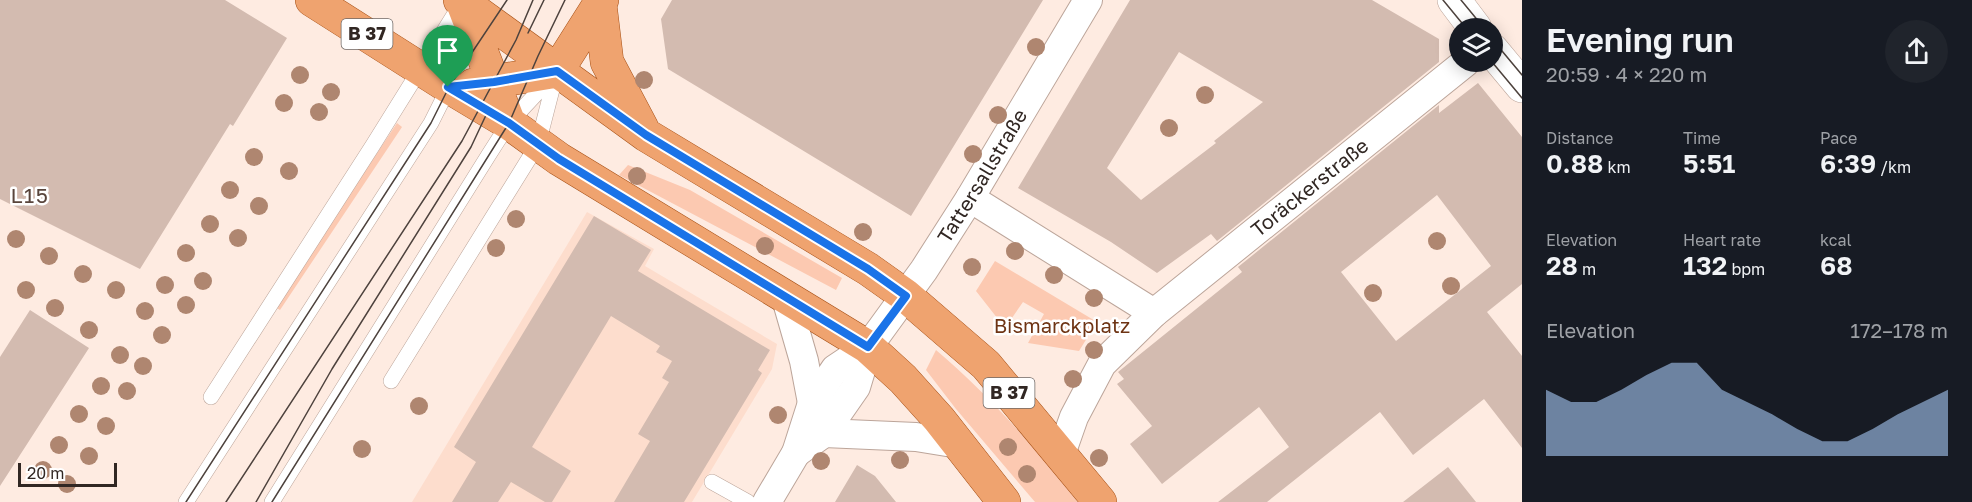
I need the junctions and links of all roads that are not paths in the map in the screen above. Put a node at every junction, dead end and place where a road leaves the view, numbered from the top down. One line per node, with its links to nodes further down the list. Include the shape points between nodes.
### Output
1 (312, 0): 6 (main road, B 37)
2 (462, 0): 6 (lane); 7 (main road, B 37); 9 (main road); 11 (lane)
3 (1088, 0): 15 (street, Tattersallstraße)
4 (601, 2): 7 (main road); 13 (main road, via 607,62)
5 (1503, 63): 10 (street)
6 (421, 69): 11 (main road, B 37); 21 (lane)
7 (557, 71): 9 (main road); 12 (lane); 13 (main road, B 37); 14 (lane)
8 (1454, 72): 18 (street, Toräckerstraße)
9 (494, 82): 11 (main road); 12 (main road)
10 (1522, 86)
11 (448, 87): 12 (main road, B 37); 28 (lane, via 431,123)
12 (509, 123): 14 (main road, B 37); 29 (lane)
13 (646, 135): 17 (main road, B 37)
14 (538, 144): 16 (main road, B 37); 20 (lane)
15 (970, 198): 17 (street, Tattersallstraße); 18 (street)
16 (785, 295): 19 (main road, B 37); 22 (street, Tattersallstraße)
17 (906, 296): 19 (street, Tattersallstraße); 26 (main road, B 37, via 986,365)
18 (1154, 313): 26 (street, via 1102,364 1074,417)
19 (868, 347): 22 (street, Tattersallstraße, via 835,369); 23 (street, Tattersallstraße, via 856,387); 24 (main road, B 37, via 903,379)
20 (391, 381)
21 (211, 397)
22 (812, 403): 25 (street, Tattersallstraße)
23 (824, 433): 24 (street, via 916,437); 25 (street, Tattersallstraße)
24 (959, 444): 32 (main road, B 37)
25 (796, 453): 31 (street, Tattersallstraße)
26 (1061, 454): 33 (main road, B 37)
27 (712, 482): 30 (lane)
28 (186, 502)
29 (272, 502)
30 (748, 502)
31 (767, 502)
32 (1005, 502)
33 (1100, 502)

